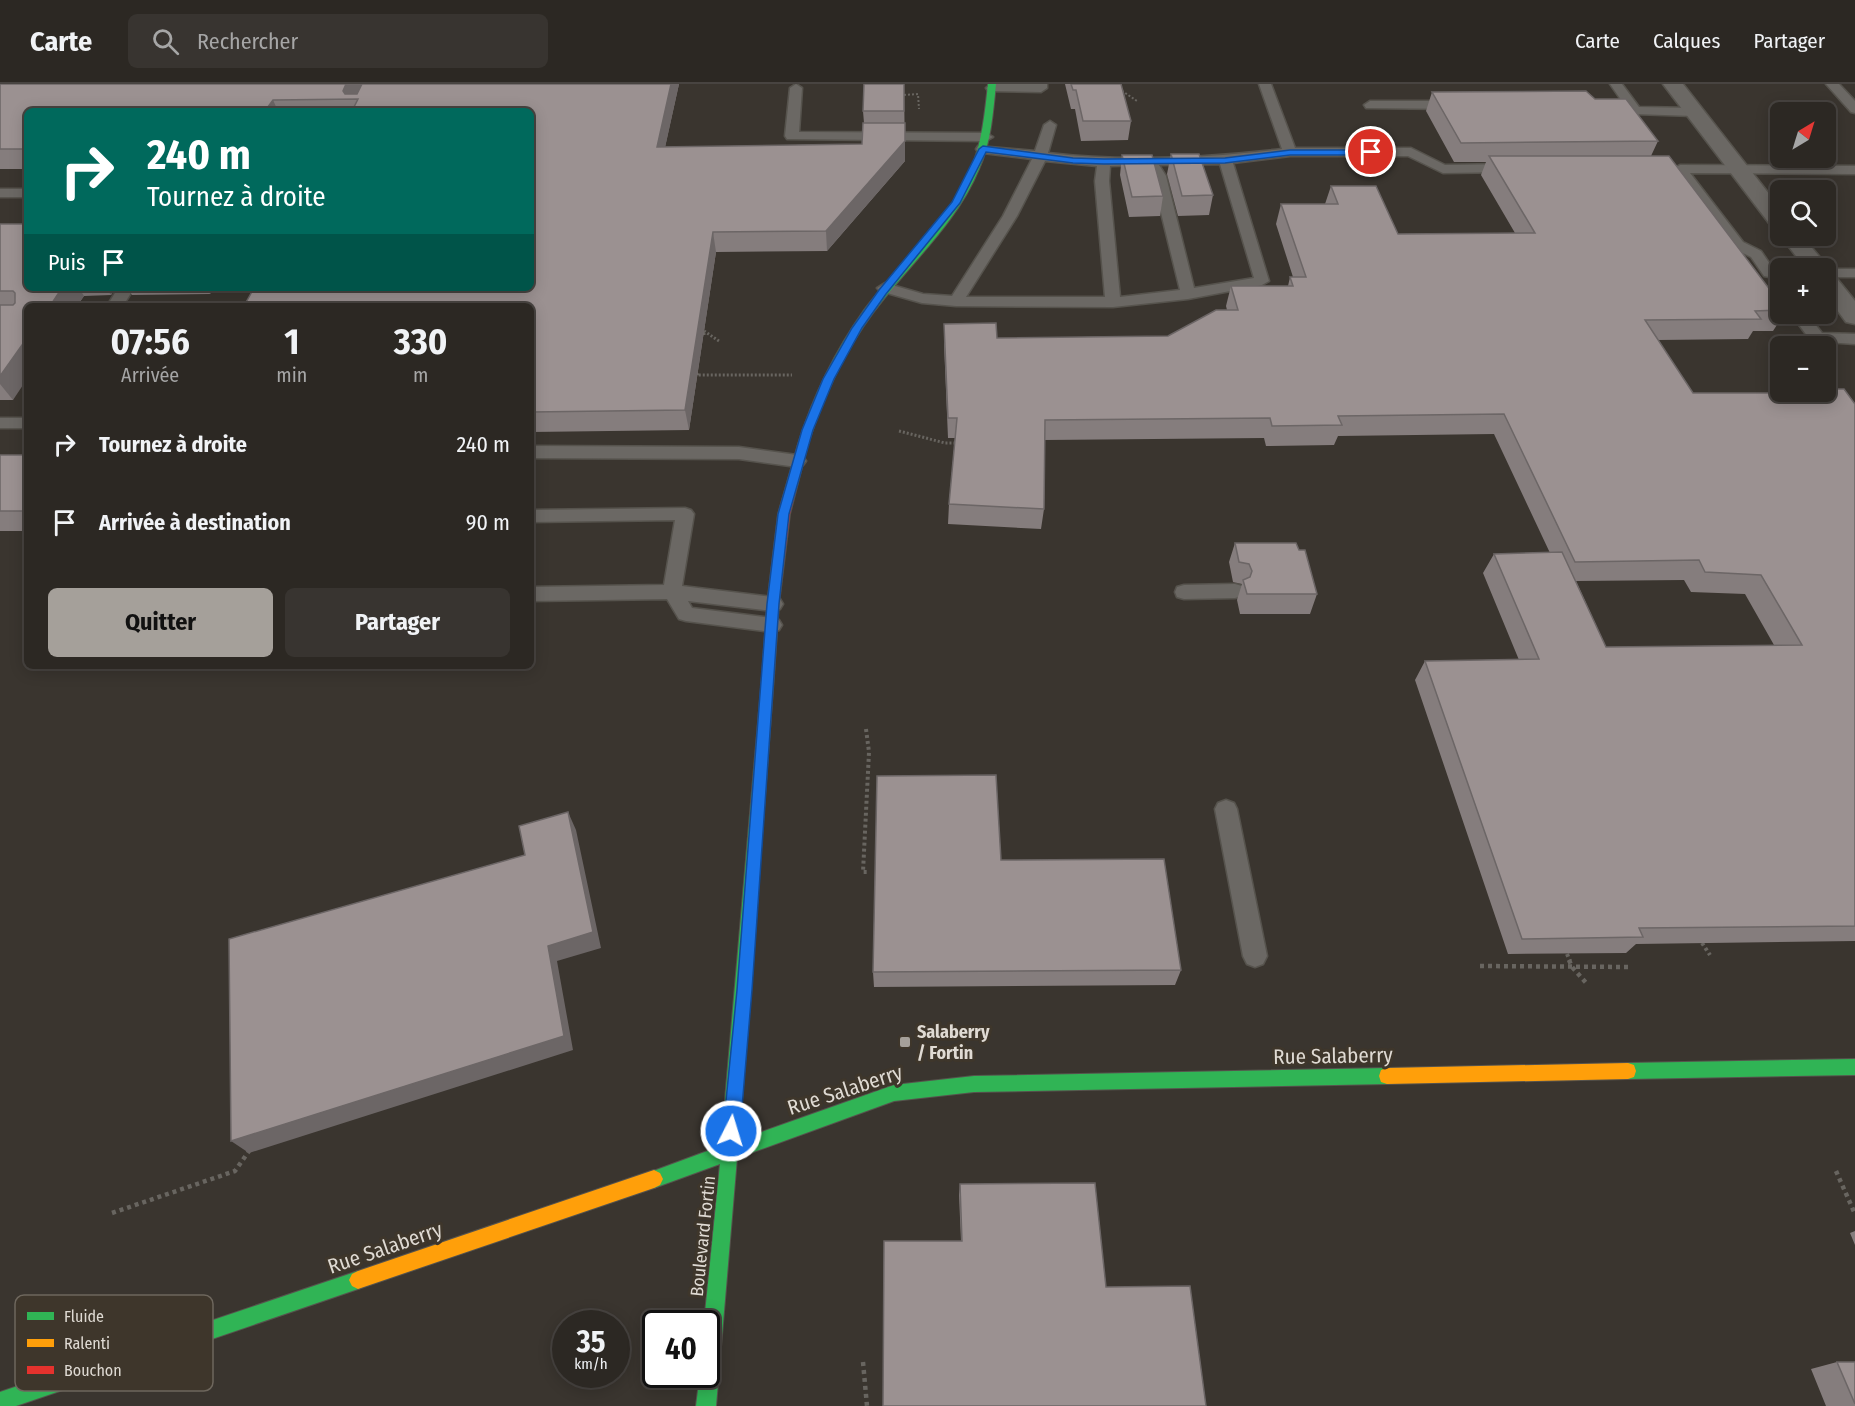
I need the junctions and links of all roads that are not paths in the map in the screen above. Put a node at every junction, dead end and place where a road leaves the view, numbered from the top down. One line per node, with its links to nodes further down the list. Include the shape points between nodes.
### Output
1 (1041, 84): 6 (lane, via 1041,88)
2 (1265, 84): 16 (lane)
3 (1617, 84): 12 (lane)
4 (1672, 84): 13 (street)
5 (1832, 84): 10 (lane)
6 (992, 86): 15 (street, Boulevard Fortin)
7 (796, 88): 15 (lane, via 792,136)
8 (1370, 105): 9 (lane)
9 (1474, 105)
10 (1855, 109)
11 (1599, 110): 12 (lane)
12 (1636, 111): 13 (lane)
13 (1694, 112): 22 (street)
14 (1050, 125): 17 (lane)
15 (985, 143): 17 (lane); 32 (street, Boulevard Fortin, via 956,203)
16 (1290, 152): 18 (lane); 21 (lane, via 1411,152 1443,169)
17 (1041, 156): 20 (lane); 35 (lane)
18 (1225, 160): 19 (lane); 34 (lane, via 1262,281)
19 (1150, 161): 20 (lane); 34 (lane, via 1159,176)
20 (1104, 162): 36 (lane, via 1102,181)
21 (1522, 168)
22 (1739, 169): 23 (lane); 26 (street); 29 (lane, via 1675,169 1738,245 1756,254)
23 (1855, 170)
24 (0, 193): 25 (lane)
25 (24, 193)
26 (1770, 209)
27 (1799, 246): 28 (street)
28 (1808, 258)
29 (1770, 268)
30 (1836, 273): 31 (lane)
31 (1855, 273)
32 (885, 288): 35 (lane, via 922,298); 43 (street, Boulevard Fortin, via 829,379)
33 (1836, 293): 37 (street)
34 (1188, 294): 36 (lane)
35 (956, 301): 36 (lane)
36 (1113, 302)
37 (1855, 318)
38 (1806, 324): 39 (lane, via 1817,338)
39 (1855, 339)
40 (0, 423): 41 (lane)
41 (24, 423)
42 (534, 452): 43 (lane, via 739,453)
43 (797, 461): 49 (street, Boulevard Fortin, via 784,514)
44 (534, 516): 46 (lane, via 685,514)
45 (1235, 591): 47 (lane)
46 (672, 592): 48 (lane); 49 (lane); 50 (lane, via 686,615)
47 (1184, 592)
48 (534, 594)
49 (773, 604): 50 (street, Boulevard Fortin)
50 (772, 625): 54 (street, Boulevard Fortin)
51 (1226, 809): 52 (lane)
52 (1255, 956)
53 (1855, 1067): 54 (street, Rue Salaberry, via 974,1084 894,1093)
54 (729, 1152): 55 (street, Rue Salaberry); 58 (street, Boulevard Fortin)
55 (213, 1329)
56 (32, 1391): 57 (street, Rue Salaberry)
57 (0, 1402)
58 (706, 1406)

